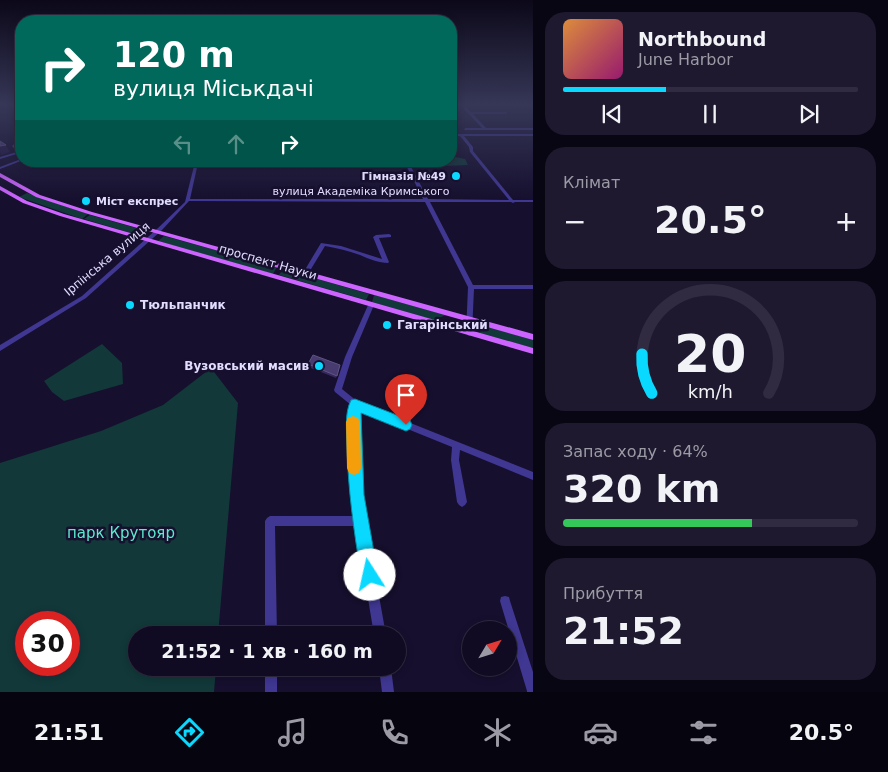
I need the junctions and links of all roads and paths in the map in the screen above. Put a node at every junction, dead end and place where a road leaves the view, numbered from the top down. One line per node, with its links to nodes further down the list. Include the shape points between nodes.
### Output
1 (462, 136): 13 (street)
2 (15, 154): 3 (street)
3 (0, 158)
4 (15, 162): 7 (street)
5 (196, 167): 10 (street)
6 (409, 167): 11 (street)
7 (0, 168)
8 (0, 175): 14 (main road, проспект Науки, via 47,200)
9 (0, 188): 16 (main road, проспект Науки, via 35,206)
10 (188, 200): 11 (street, вулиця Академіка Кримського); 14 (street, Ірпінська вулиця)
11 (428, 201): 13 (street, вулиця Академіка Кримського); 18 (street)
12 (533, 201): 13 (street, вулиця Академіка Кримського)
13 (513, 202)
14 (157, 232): 16 (street, Ірпінська вулиця); 17 (main road, проспект Науки)
15 (389, 236): 17 (street, via 376,237 386,262 340,246 323,244)
16 (148, 240): 20 (main road, проспект Науки); 24 (street, Ірпінська вулиця, via 84,297)
17 (306, 273): 21 (main road, проспект Науки)
18 (471, 287): 19 (street); 21 (street)
19 (533, 287)
20 (371, 305): 22 (main road, проспект Науки); 26 (street, via 342,371 338,390)
21 (470, 319): 22 (street); 23 (main road, проспект Науки)
22 (469, 333): 25 (main road, проспект Науки)
23 (533, 337)
24 (0, 348)
25 (533, 352)
26 (355, 404): 27 (street); 30 (street, via 354,472)
27 (456, 445): 28 (street); 29 (street, via 455,460)
28 (533, 476)
29 (462, 502)
30 (360, 521): 32 (street, via 270,521); 33 (street)
31 (505, 601): 36 (street)
32 (270, 626)
33 (378, 626)
34 (271, 676): 37 (street)
35 (385, 676): 38 (street)
36 (533, 691)
37 (271, 692)
38 (388, 692)

